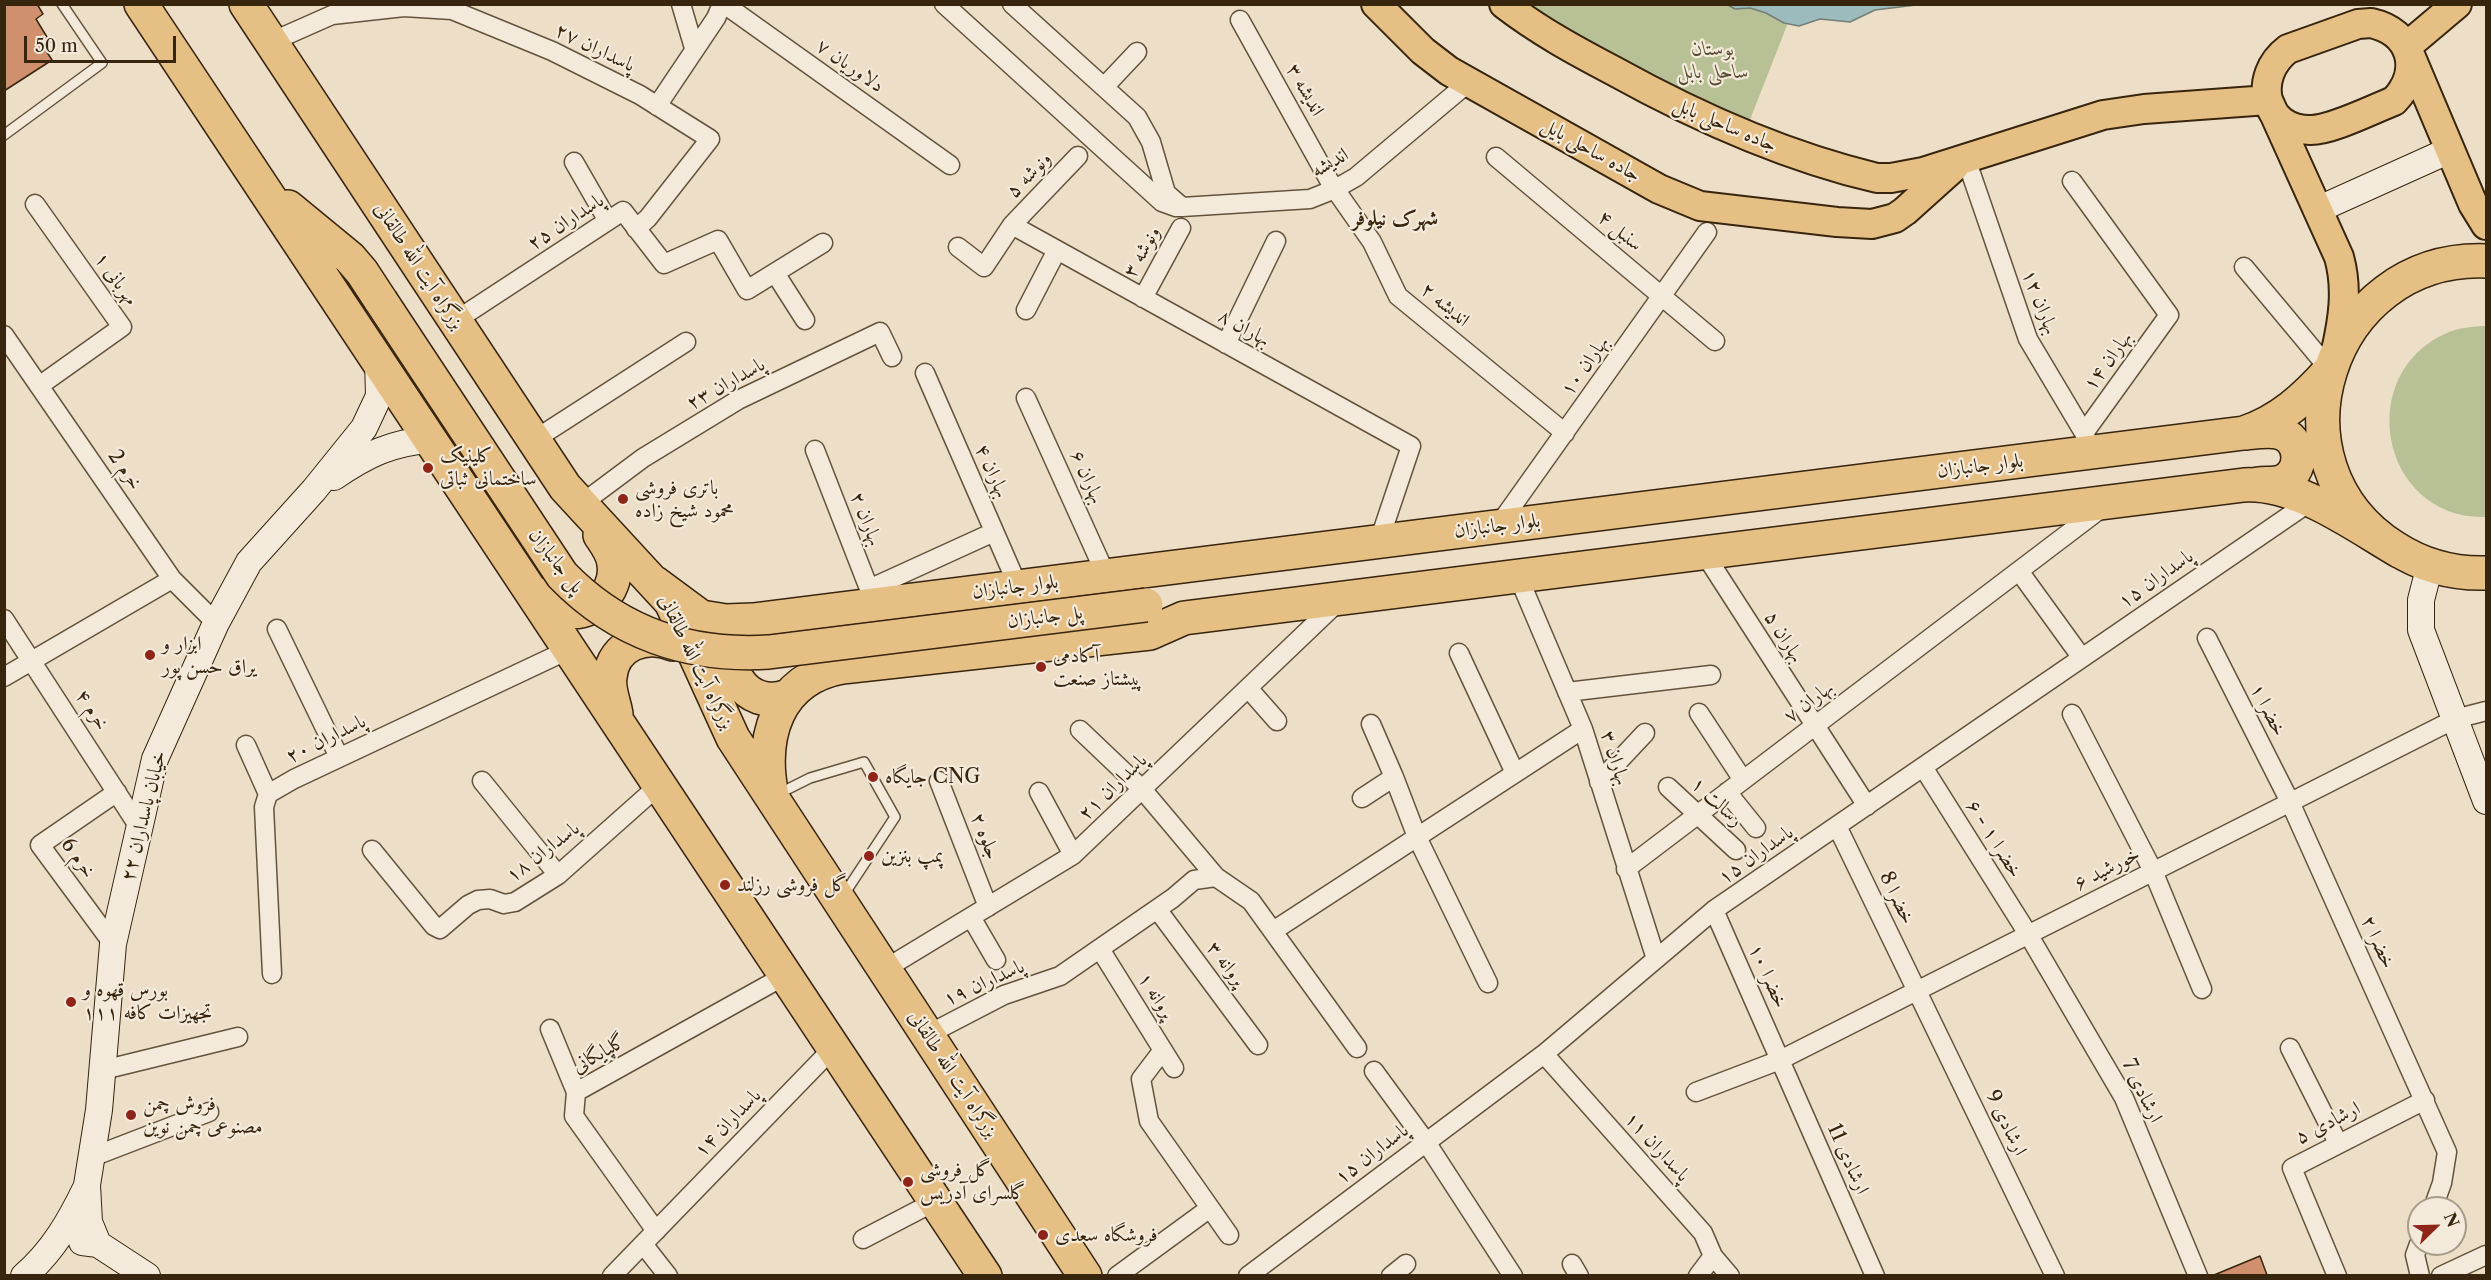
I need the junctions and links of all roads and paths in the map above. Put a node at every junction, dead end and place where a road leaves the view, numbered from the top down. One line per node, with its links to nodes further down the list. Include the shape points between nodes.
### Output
1 (62, 4): 22 (lane, via 102,63)
2 (141, 4): 32 (highway)
3 (246, 4): 14 (highway, بزرگراه آیت الله طالقانی)
4 (478, 4): 13 (street)
5 (681, 4): 15 (street)
6 (723, 4): 15 (street); 28 (street, دلاوریان ۷)
7 (944, 4): 31 (street)
8 (1012, 4): 19 (street)
9 (1376, 4): 18 (main road, جاده ساحلی بایل, via 1436,62)
10 (1504, 4): 26 (main road, جاده ساحلی بابل, via 1554,39 1668,101 1767,144 1877,178 1917,174)
11 (2457, 4): 16 (main road)
12 (1240, 20): 30 (street, اندیشه ۳)
13 (483, 22): 14 (street, پاسداران ۲۷, via 452,10 404,7 332,15); 21 (street, پاسداران ۲۷, via 552,51)
14 (271, 42): 53 (highway, بزرگراه آیت الله طالقانی)
15 (694, 48): 21 (street)
16 (2407, 50): 20 (main road, via 2394,32 2371,23 2288,49 2278,56 2267,76); 20 (main road, via 2409,80 2394,101 2325,128 2314,131 2291,126 2273,111); 23 (main road)
17 (1137, 52): 19 (street)
18 (1470, 82): 30 (street, اندیشه, via 1356,177); 36 (main road, جاده ساحلی بایل, via 1682,200 1701,206)
19 (1104, 87): 31 (street, via 1143,125 1151,142)
20 (2268, 100): 26 (main road, جاده ساحلی بابل, via 2103,115); 34 (main road)
21 (657, 106): 40 (street, پاسداران ۲۷, via 710,139)
22 (4, 135)
23 (2450, 150): 34 (main road); 38 (main road, via 2473,204)
24 (1078, 156): 37 (street, ونوشه ۵)
25 (1496, 157): 49 (street, سنبل ۴)
26 (1965, 159): 36 (main road, جاده ساحلی بابل, via 1895,218 1872,224); 68 (street, بهاران ۱۲, via 2028,339)
27 (574, 162): 35 (street)
28 (950, 165)
29 (2072, 181): 68 (street, بهاران ۱۴, via 2169,315)
30 (1332, 185): 31 (street, اندیشه, via 1310,199 1182,207); 64 (street, اندیشه ۲, via 1372,242 1398,296)
31 (1157, 186)
32 (263, 187): 59 (highway); 90 (highway, پل جانبازان, bridge, via 338,247 362,272 562,574 603,611 651,635 698,648 769,652)
33 (35, 204): 62 (street, مهربانی ۱, via 122,327)
34 (2317, 210): 60 (main road, via 2343,271 2344,305)
35 (608, 221): 40 (street, پاسداران ۲۵, via 623,211); 53 (street, پاسداران ۲۵)
36 (1837, 222)
37 (1012, 225): 44 (street, via 984,267); 45 (street, بهاران ۸)
38 (2487, 225)
39 (1181, 228): 50 (street, ونوشه ۳)
40 (636, 229): 48 (street, پاسداران ۲۵, via 664,264 718,240 747,290)
41 (1707, 232): 49 (street, بهاران ۱۰)
42 (1276, 242): 57 (street)
43 (823, 243): 48 (street, پاسداران ۲۵)
44 (958, 247)
45 (1057, 250): 50 (street, بهاران ۸); 51 (street)
46 (2487, 261): 60 (highway, via 2441,265 2397,284 2360,315)
47 (2244, 267): 60 (street)
48 (775, 273): 52 (street)
49 (1663, 296): 55 (street, سنبل ۴); 64 (street, بهاران ۱۰)
50 (1143, 298): 57 (street, بهاران ۸)
51 (1026, 310)
52 (805, 320)
53 (455, 321): 67 (highway, بزرگراه آیت الله طالقانی)
54 (4, 335): 62 (street, خرم 2)
55 (1715, 341)
56 (686, 342): 67 (street)
57 (1226, 344): 77 (street, بهاران ۸, via 1411,446)
58 (892, 357): 72 (street, پاسداران ۲۳, via 880,332 738,400)
59 (378, 360): 66 (highway); 71 (main road, خیابان پاسداران ۲۲, via 379,396 364,428)
60 (2332, 363): 65 (highway, بلوار جانبازان, via 2291,410); 79 (highway, via 2323,404 2323,428 2334,475 2364,522 2388,544)
61 (925, 373): 76 (street, بهاران ۴)
62 (39, 386): 84 (street, خرم 2)
63 (1026, 398): 82 (street, بهاران ۶)
64 (1565, 433): 75 (street, بهاران ۱۰)
65 (2244, 433): 68 (highway, بلوار جانبازان); 70 (highway, via 2286,435 2298,456 2294,472 2281,482)
66 (431, 440): 71 (main road, خیابان پاسداران ۲۲, via 409,441 365,456); 87 (highway)
67 (534, 440): 72 (highway, بزرگراه آیت الله طالقانی)
68 (2088, 443): 75 (highway, بلوار جانبازان)
69 (815, 450): 88 (street, بهاران ۲)
70 (2244, 485): 73 (highway, via 2286,490); 74 (highway)
71 (314, 490): 94 (main road, خیابان پاسداران ۲۲, via 249,562)
72 (572, 496): 85 (highway, بزرگراه آیت الله طالقانی); 87 (highway, via 612,554 612,584 601,601 572,612 552,607)
73 (2311, 501): 79 (highway); 99 (street, پاسداران ۱۵)
74 (2111, 502): 78 (highway); 80 (street, بهاران ۷)
75 (1498, 526): 77 (highway, بلوار جانبازان)
76 (994, 532): 86 (street, بهاران ۴); 88 (street)
77 (1379, 541): 82 (highway, بلوار جانبازان)
78 (1704, 553): 83 (highway); 113 (street, بهاران ۵)
79 (2415, 559): 81 (highway, via 2461,572); 109 (main road, via 2421,630)
80 (2019, 571): 99 (street); 113 (street, بهاران ۷)
81 (2487, 573)
82 (1106, 575): 86 (highway, بلوار جانبازان)
83 (1518, 576): 89 (highway); 104 (street, بهاران ۳)
84 (172, 579): 94 (street, خرم 2); 100 (street)
85 (655, 583): 93 (highway, بلوار جانبازان, via 701,617); 114 (highway, بزرگراه آیت الله طالقانی, via 671,602)
86 (1018, 586): 88 (highway, بلوار جانبازان)
87 (532, 591): 97 (highway)
88 (872, 597): 93 (highway, بلوار جانبازان)
89 (1342, 598): 91 (highway); 103 (street, پاسداران ۲۱)
90 (1146, 605): 91 (main road)
91 (1184, 618): 105 (highway, via 1150,633 833,669 808,679)
92 (4, 619): 100 (street, خرم ۴)
93 (753, 620): 105 (highway, via 732,643 733,673 754,695 774,699)
94 (216, 624): 141 (main road, خیابان پاسداران ۲۲, via 155,759)
95 (276, 629): 119 (street)
96 (2207, 638): 137 (street, خضرا ۱)
97 (568, 650): 111 (highway); 119 (street, پاسداران ۲۰)
98 (1459, 653): 121 (street)
99 (2082, 658): 120 (street, پاسداران ۱۵)
100 (34, 661): 102 (street); 130 (street, خرم ۴)
101 (1711, 675): 104 (street)
102 (4, 677)
103 (1248, 688): 110 (street); 129 (street, پاسداران ۲۱)
104 (1567, 692): 115 (street, بهاران ۳)
105 (788, 696): 134 (highway, via 771,733 767,766)
106 (2487, 711): 109 (street, خورشید ۶)
107 (1699, 713): 123 (street)
108 (2072, 714): 148 (street)
109 (2455, 718): 136 (main road); 137 (street, خورشید ۶)
110 (1277, 721)
111 (618, 722): 114 (highway, via 610,687 614,662 632,644 657,639 674,645 686,657); 128 (highway)
112 (1371, 724): 122 (street)
113 (1814, 726): 123 (street, بهاران ۷); 138 (street, بهاران ۵)
114 (728, 728): 134 (highway, بزرگراه آیت الله طالقانی)
115 (1583, 729): 121 (street); 126 (street, بهاران ۳)
116 (1080, 730): 129 (street)
117 (1645, 734): 126 (street)
118 (246, 745): 133 (street)
119 (339, 757): 133 (street, پاسداران ۲۰)
120 (1923, 767): 138 (street, پاسداران ۱۵); 157 (street, خضرا ۱ - ۶)
121 (1515, 773): 143 (street)
122 (1394, 777): 135 (street); 143 (street)
123 (1743, 780): 132 (street, بهاران ۷)
124 (482, 781): 149 (street)
125 (939, 781): 152 (street, جلوه ۲)
126 (1599, 782): 147 (street, بهاران ۳)
127 (1668, 787): 139 (street, رسالت ۱)
128 (663, 788): 149 (street, پاسداران ۱۸, via 648,795); 164 (highway)
129 (1142, 789): 146 (street, پاسداران ۲۱); 150 (street)
130 (117, 792): 141 (street, خرم ۴); 158 (street, خرم 6, via 40,845)
131 (1039, 792): 146 (street)
132 (1727, 792): 139 (street, بهاران ۷); 142 (street)
133 (268, 794): 163 (street, via 264,814)
134 (772, 796): 151 (highway, بزرگراه آیت الله طالقانی); 151 (lane, via 810,778 864,762 895,817)
135 (1362, 798)
136 (2487, 801)
137 (2290, 802): 148 (street, خورشید ۶); 183 (street, خضرا ۲)
138 (1867, 806): 140 (street, پاسداران ۱۵)
139 (1698, 814): 145 (street, رسالت ۱); 147 (street, بهاران ۷)
140 (1838, 826): 154 (street, پاسداران ۱۵); 167 (street, خضرا 8)
141 (139, 827): 158 (main road, خیابان پاسداران ۲۲)
142 (1755, 828)
143 (1417, 837): 156 (street); 165 (street)
144 (372, 850): 149 (street, پاسداران ۱۸, via 434,926 440,928 478,900 515,902)
145 (1736, 850)
146 (1073, 855): 152 (street, پاسداران ۲۱)
147 (1626, 868): 161 (street, بهاران ۳)
148 (2153, 871): 157 (street, خورشید ۶); 166 (street)
149 (558, 875)
150 (1216, 877): 153 (street, پاسداران ۱۹, via 1194,880); 156 (street, via 1251,901)
151 (840, 900): 162 (highway, بزرگراه آیت الله طالقانی)
152 (988, 907): 155 (street, پاسداران ۲۱)
153 (1157, 909): 159 (street, پاسداران ۱۹); 171 (street, پروانه ۳)
154 (1714, 910): 161 (street, پاسداران ۱۵); 177 (street, خضرا ۱۰)
155 (971, 917): 160 (street); 162 (street, پاسداران ۲۱)
156 (1273, 931): 173 (street)
157 (2028, 934): 167 (street, خورشید ۶); 216 (street, ارشادی 7, via 2124,1098)
158 (113, 944): 179 (main road, خیابان پاسداران ۲۲)
159 (1100, 949): 169 (street, پاسداران ۱۹, via 1060,976 1004,995); 175 (street, پروانه ۱)
160 (996, 960)
161 (1656, 960): 176 (street, پاسداران ۱۵)
162 (885, 969): 169 (highway, بزرگراه آیت الله طالقانی)
163 (272, 974)
164 (786, 975): 172 (highway); 181 (street, گلپایگانی)
165 (1488, 983)
166 (2202, 989)
167 (1917, 990): 177 (street, خورشید ۶); 215 (street, ارشادی 9)
168 (550, 1029): 181 (street)
169 (927, 1035): 207 (highway, بزرگراه آیت الله طالقانی)
170 (238, 1036): 179 (street)
171 (1258, 1045)
172 (834, 1047): 190 (highway); 192 (street, پاسداران ۱۴)
173 (1357, 1048)
174 (2290, 1048): 186 (street)
175 (1163, 1050): 178 (street, پروانه ۱); 191 (street, via 1141,1079 1149,1121)
176 (1544, 1054): 185 (street, پاسداران ۱۵); 199 (street, پاسداران ١١, via 1703,1233)
177 (1780, 1060): 182 (street, خورشید ۶); 214 (street, ارشادی 11)
178 (1174, 1068)
179 (103, 1070): 187 (main road, خیابان پاسداران ۲۲)
180 (1374, 1071): 185 (street)
181 (576, 1092): 192 (street, گلپایگانی, via 574,1116)
182 (1696, 1092)
183 (2425, 1100): 186 (street, ارشادی ۵); 189 (street, خضرا ۲, via 2447,1152)
184 (209, 1112): 187 (street)
185 (1426, 1142): 209 (street, پاسداران ۱۵); 211 (street)
186 (2338, 1143): 217 (street, ارشادی ۵, via 2292,1168)
187 (92, 1157): 188 (main road, خیابان پاسداران ۲۲)
188 (87, 1185): 195 (main road, via 89,1222); 197 (main road)
189 (2437, 1196)
190 (936, 1201): 194 (street); 206 (highway)
191 (1210, 1208): 193 (street); 208 (street)
192 (656, 1231): 196 (street, پاسداران ۱۴)
193 (1229, 1235)
194 (863, 1239)
195 (98, 1244): 197 (main road); 203 (main road)
196 (643, 1244): 204 (street, پاسداران ۱۴); 205 (street)
197 (53, 1246): 202 (main road)
198 (2487, 1255): 219 (street)
199 (1713, 1256): 212 (street); 213 (street, پاسداران ١١)
200 (2415, 1256): 218 (street)
201 (1406, 1264): 210 (street)
202 (24, 1275)
203 (147, 1275)
204 (612, 1275)
205 (668, 1275)
206 (985, 1275)
207 (1085, 1275)
208 (1117, 1275)
209 (1248, 1275)
210 (1391, 1275)
211 (1513, 1275)
212 (1698, 1275)
213 (1730, 1275)
214 (1875, 1275)
215 (2055, 1275)
216 (2198, 1275)
217 (2337, 1275)
218 (2420, 1275)
219 (2441, 1275)

